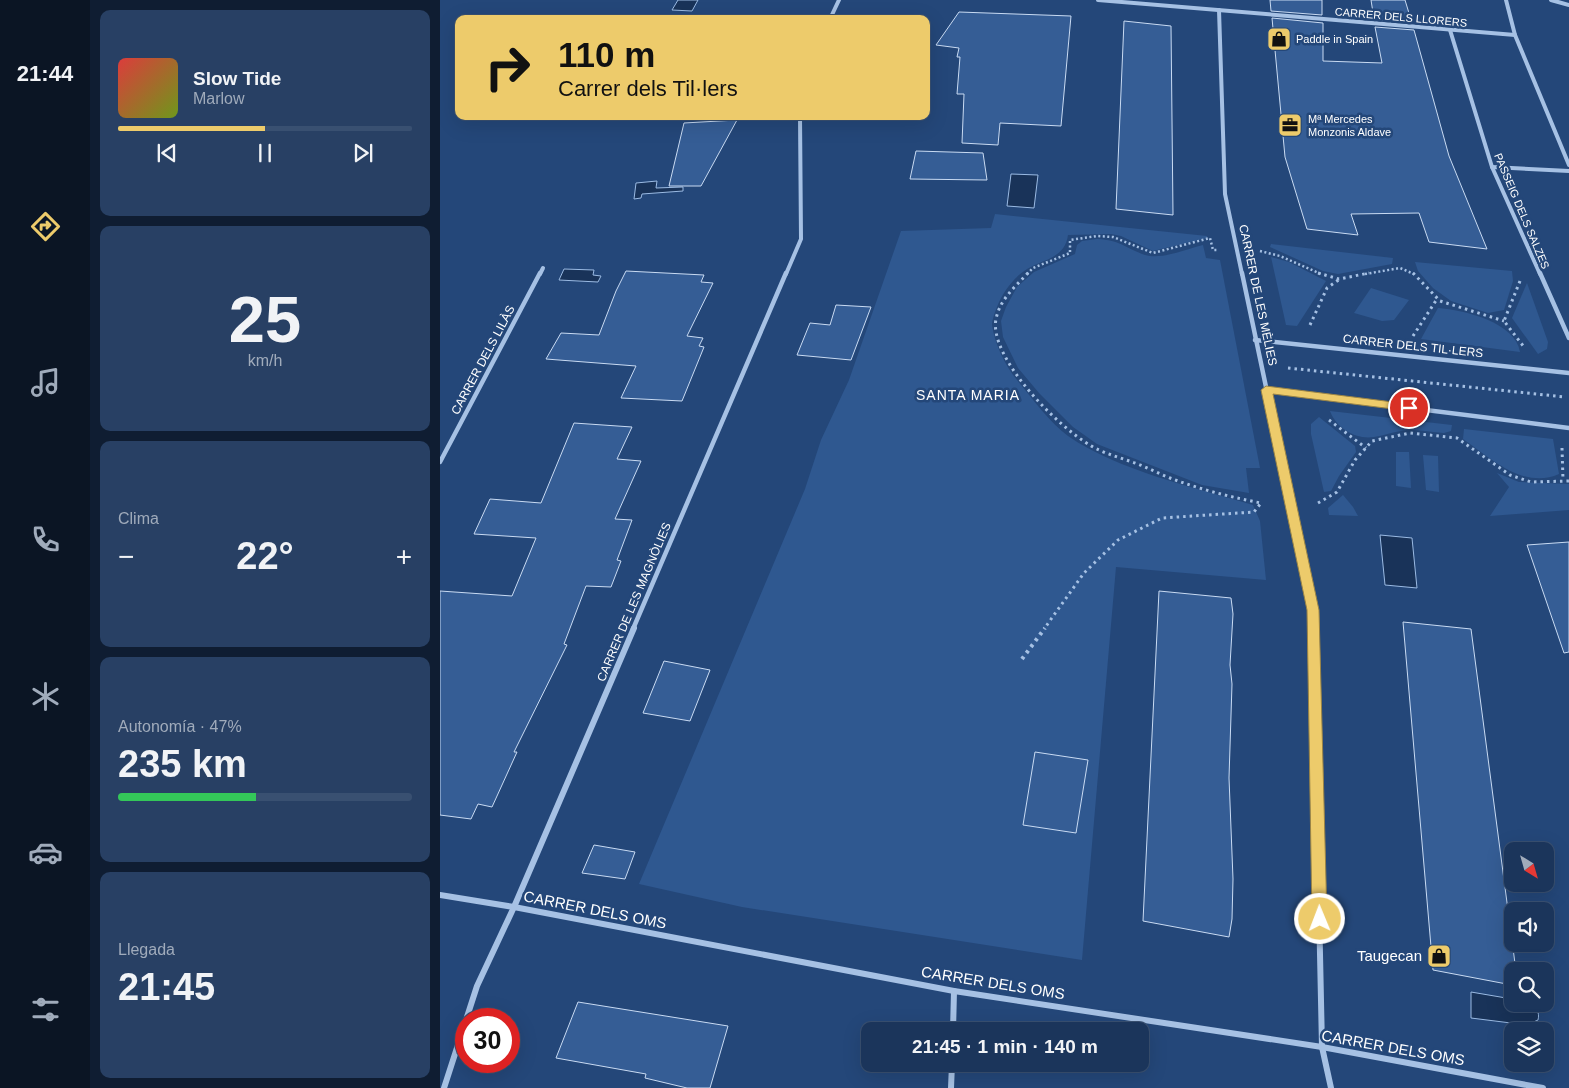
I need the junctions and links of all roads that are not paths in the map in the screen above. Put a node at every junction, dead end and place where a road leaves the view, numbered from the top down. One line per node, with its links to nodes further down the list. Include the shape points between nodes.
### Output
1 (839, 0): 7 (street)
2 (1098, 0): 6 (street, CARRER DELS LLORERS)
3 (1506, 0): 9 (street)
4 (1552, 0): 5 (street)
5 (1569, 6)
6 (1219, 10): 8 (street, CARRER DELS LLORERS); 16 (street, CARRER DE LES MÈLIES, via 1226,194)
7 (832, 15)
8 (1450, 30): 9 (street, CARRER DELS LLORERS); 12 (street, PASSEIG DELS SALZES)
9 (1516, 35): 11 (street)
10 (800, 120): 22 (street, CARRER DE LES MAGNÒLIES, via 801,239)
11 (1569, 165)
12 (1492, 168): 13 (street); 15 (street, PASSEIG DELS SALZES)
13 (1569, 171)
14 (543, 268): 20 (street, CARRER DELS LILÀS)
15 (1569, 338)
16 (1255, 340): 17 (street, CARRER DELS TIL·LERS); 18 (street, CARRER DE LES MÈLIES)
17 (1569, 372)
18 (1266, 390): 19 (street); 25 (street, CARRER DE LES MÈLIES, via 1313,610)
19 (1569, 428)
20 (440, 462)
21 (440, 895): 22 (street, CARRER DELS OMS)
22 (514, 907): 23 (street, CARRER DELS OMS); 27 (street, CARRER DE LES MAGNÒLIES, via 476,986)
23 (954, 991): 24 (street); 25 (street, CARRER DELS OMS)
24 (953, 1022)
25 (1322, 1047): 29 (street, CARRER DE LES MÈLIES); 30 (street, CARRER DELS OMS)
26 (952, 1072): 28 (street)
27 (444, 1088)
28 (951, 1088)
29 (1331, 1088)
30 (1543, 1088)

